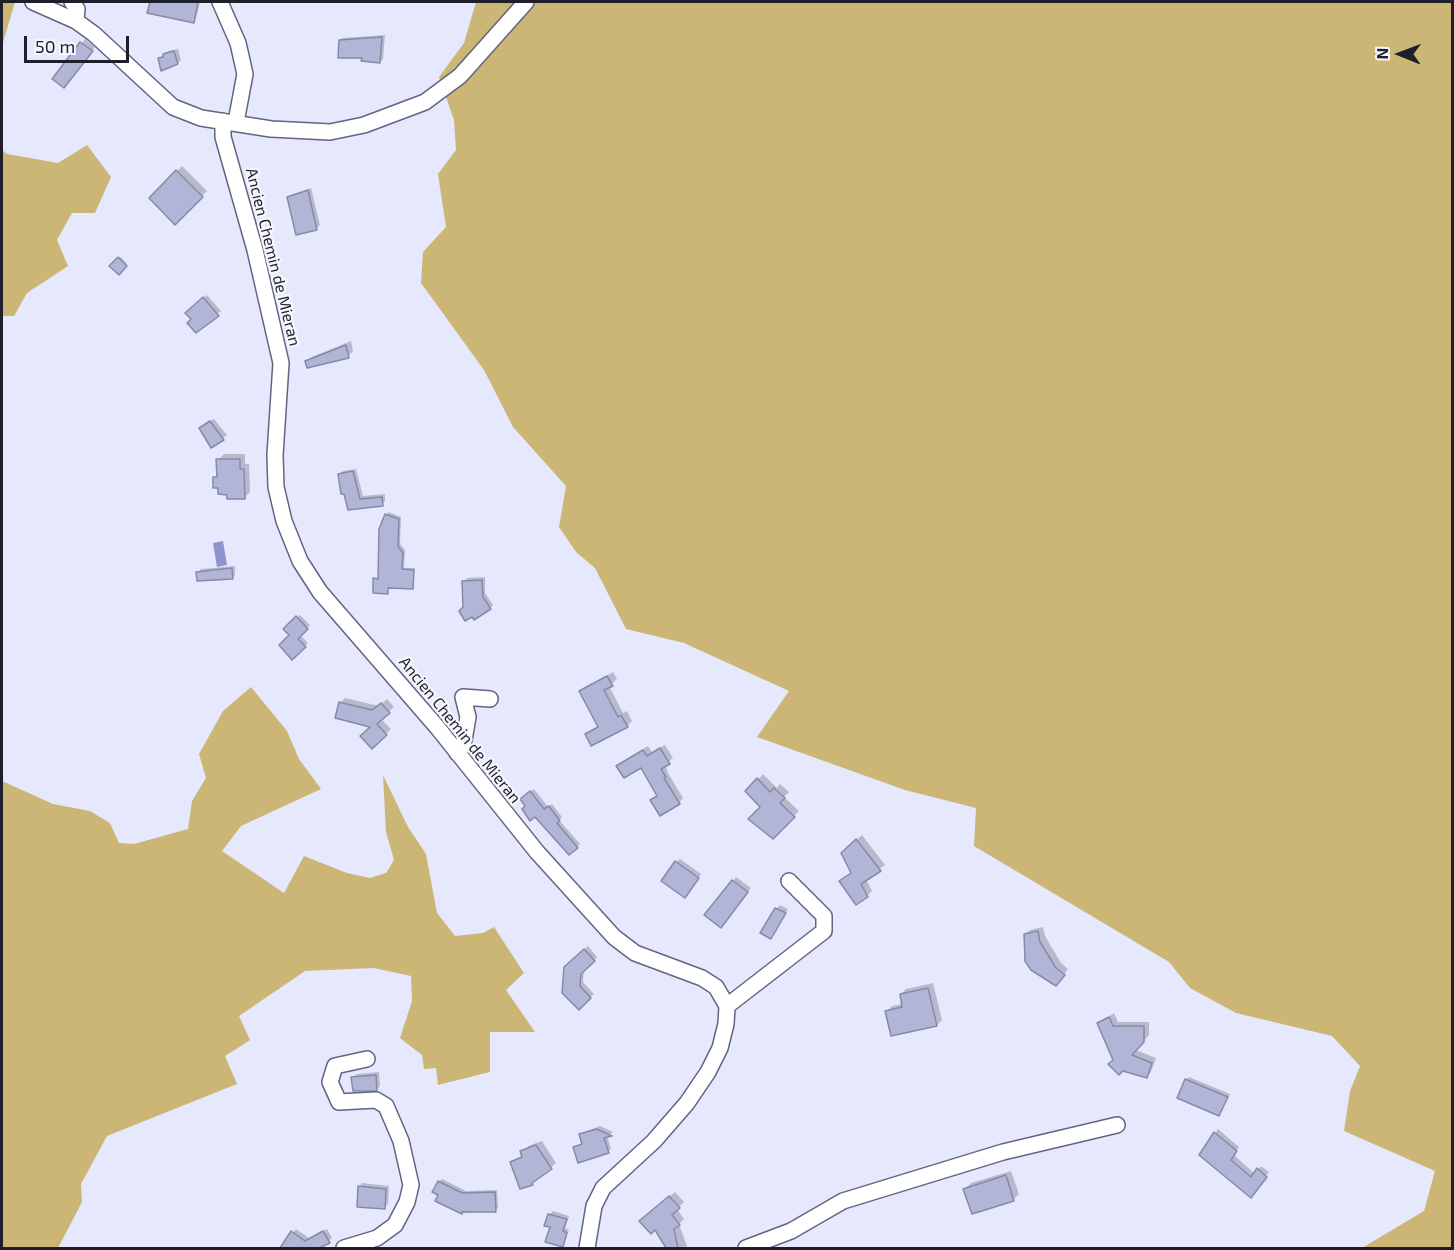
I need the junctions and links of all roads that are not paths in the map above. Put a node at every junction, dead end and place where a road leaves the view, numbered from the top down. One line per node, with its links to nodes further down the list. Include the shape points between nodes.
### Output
1 (33, 2): 5 (street)
2 (72, 2): 5 (street)
3 (220, 2): 6 (street, Ancien Chemin de Mieran, via 238,43 245,74)
4 (526, 2): 6 (street, via 460,76 425,102 341,130 295,132)
5 (76, 21): 6 (street, via 111,47 173,107 201,118)
6 (230, 122): 8 (street, Ancien Chemin de Mieran, via 223,137 281,363 275,455 276,486 284,521 300,561 320,592)
7 (490, 699): 8 (street, via 463,697 468,717 463,746)
8 (457, 753): 10 (street, Ancien Chemin de Mieran, via 537,852 614,937 635,953 702,978 716,987)
9 (789, 881): 10 (street, via 824,916 825,931)
10 (727, 1006): 14 (street, via 720,1048 708,1072 654,1141 603,1188 594,1206)
11 (367, 1059): 13 (street, via 334,1066 330,1082 339,1102 376,1100 386,1106 401,1141 411,1185 395,1225 377,1238)
12 (1117, 1125): 15 (street, via 1003,1152 843,1201 791,1231)
13 (344, 1248)
14 (587, 1248)
15 (746, 1248)

